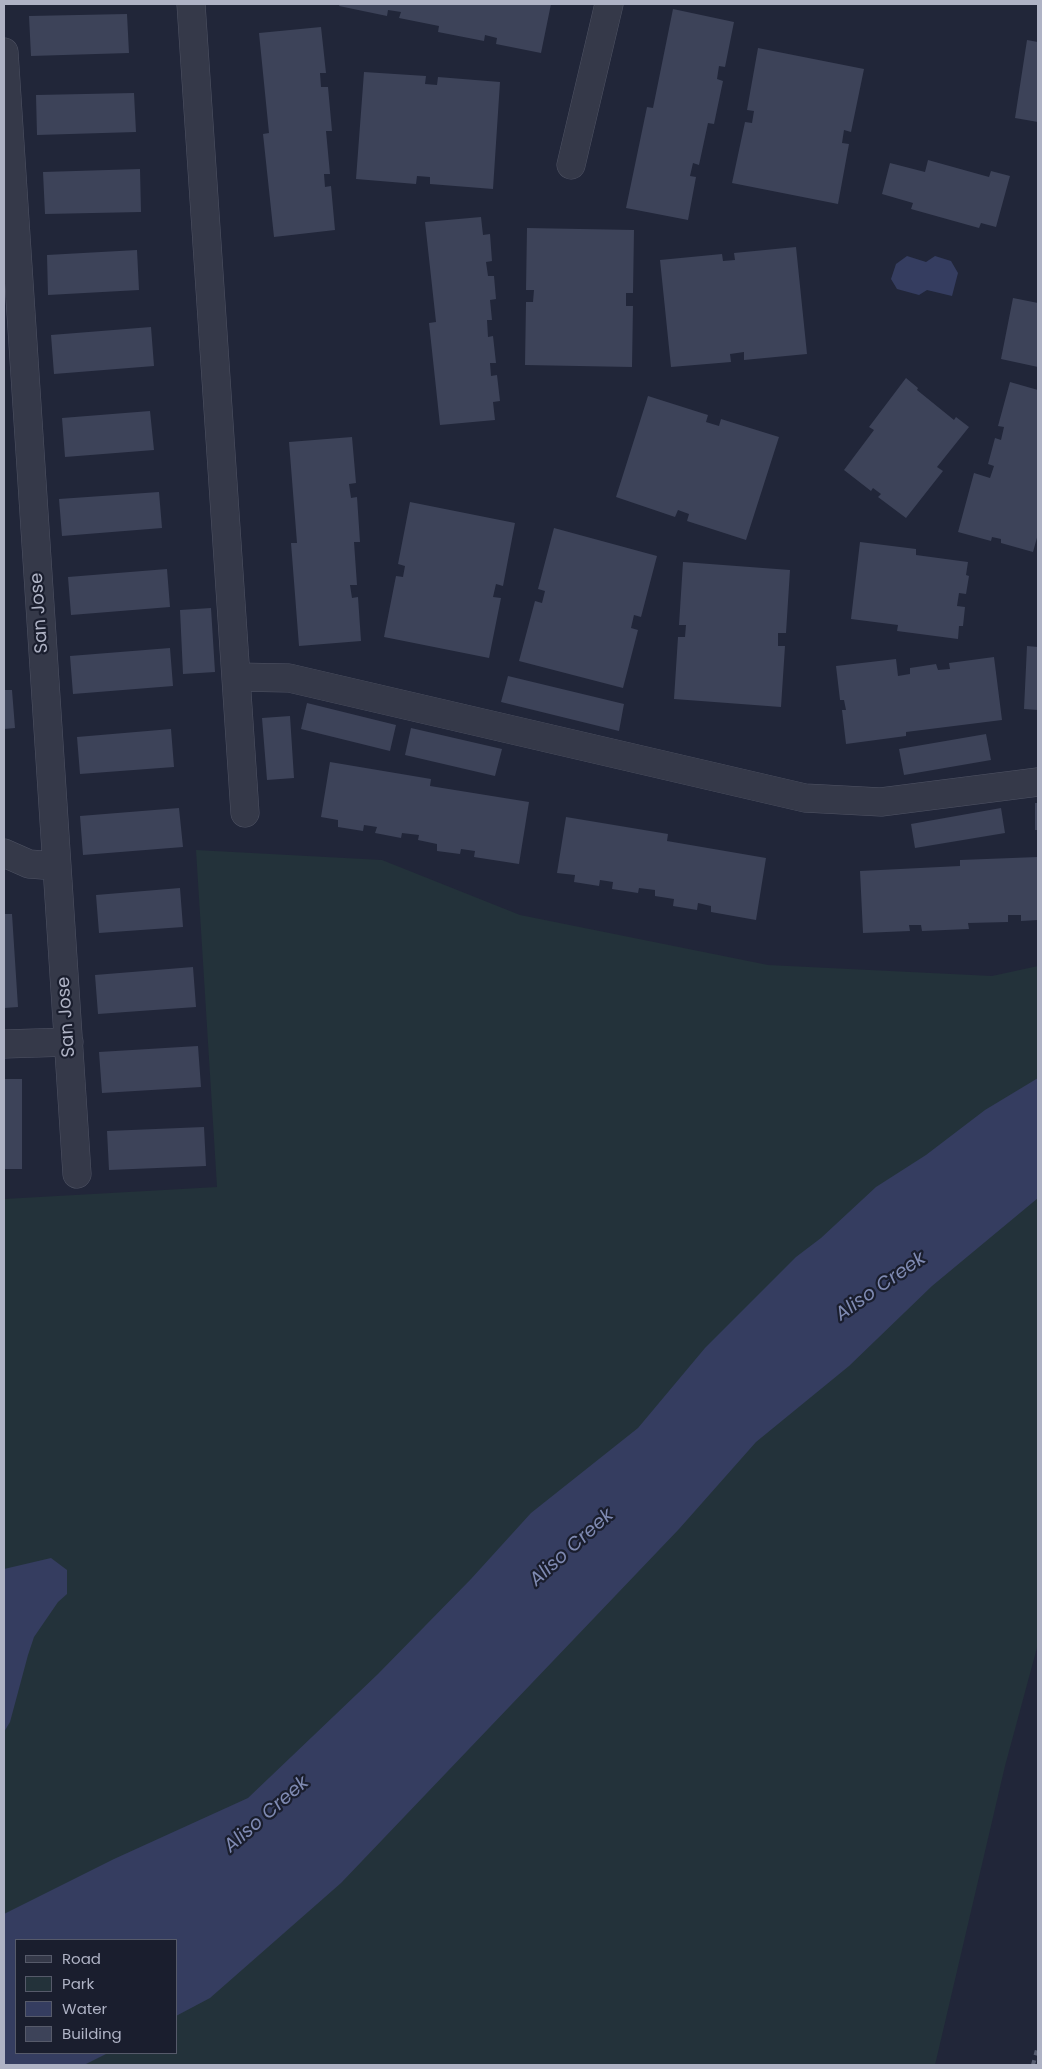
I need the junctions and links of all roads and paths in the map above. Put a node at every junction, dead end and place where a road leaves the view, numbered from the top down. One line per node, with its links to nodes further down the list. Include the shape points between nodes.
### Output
1 (191, 4): 6 (street)
2 (609, 4): 5 (street)
3 (4, 52): 4 (street, San Jose)
4 (5, 86): 10 (street, San Jose)
5 (571, 165)
6 (236, 677): 7 (street, via 289,678 804,798 881,802); 8 (street)
7 (1038, 782)
8 (245, 813)
9 (4, 853): 10 (street, via 29,864)
10 (57, 866): 11 (street, San Jose)
11 (69, 1042): 12 (street); 13 (street, San Jose)
12 (4, 1044)
13 (77, 1174)

